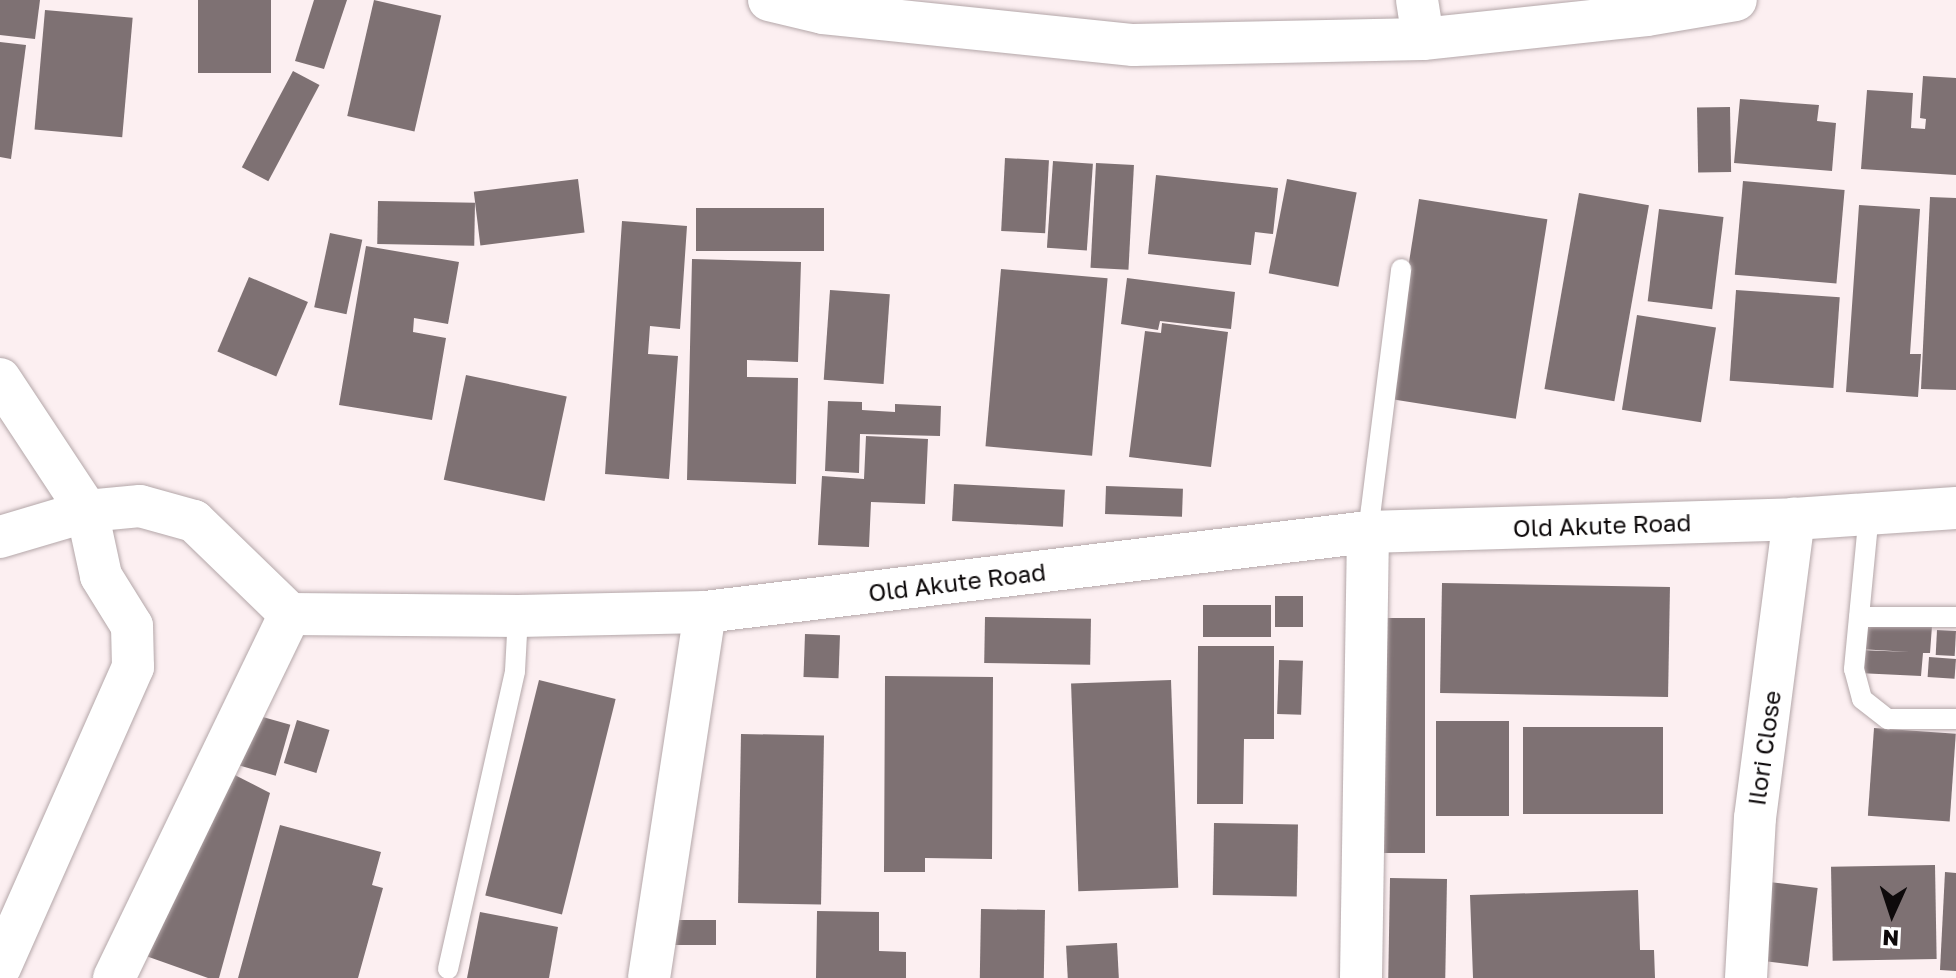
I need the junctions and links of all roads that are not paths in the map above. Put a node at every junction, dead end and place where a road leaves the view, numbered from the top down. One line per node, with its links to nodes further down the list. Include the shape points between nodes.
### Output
1 (769, 0): 3 (street, via 823,13 1133,45)
2 (1736, 0): 3 (street, via 1647,15)
3 (1420, 20)
4 (1401, 269): 10 (lane)
5 (0, 379): 7 (street)
6 (1956, 508): 8 (street, Old Akute Road)
7 (87, 511): 11 (street); 13 (street, via 140,506 194,521); 18 (street, via 101,576 132,626 133,667)
8 (1869, 513): 9 (street, Old Akute Road); 15 (lane)
9 (1794, 519): 10 (street, Old Akute Road); 23 (street, Ilori Close, via 1755,818)
10 (1368, 532): 12 (street, Old Akute Road); 22 (street)
11 (0, 537)
12 (705, 612): 14 (street, Old Akute Road); 21 (street)
13 (290, 614): 14 (street, Old Akute Road); 20 (street)
14 (518, 616): 19 (lane, via 515,671)
15 (1859, 617): 16 (lane); 17 (lane, via 1854,669 1862,699 1888,719)
16 (1956, 617)
17 (1956, 719)
18 (0, 967)
19 (448, 969)
20 (114, 978)
21 (649, 978)
22 (1361, 978)
23 (1746, 978)

